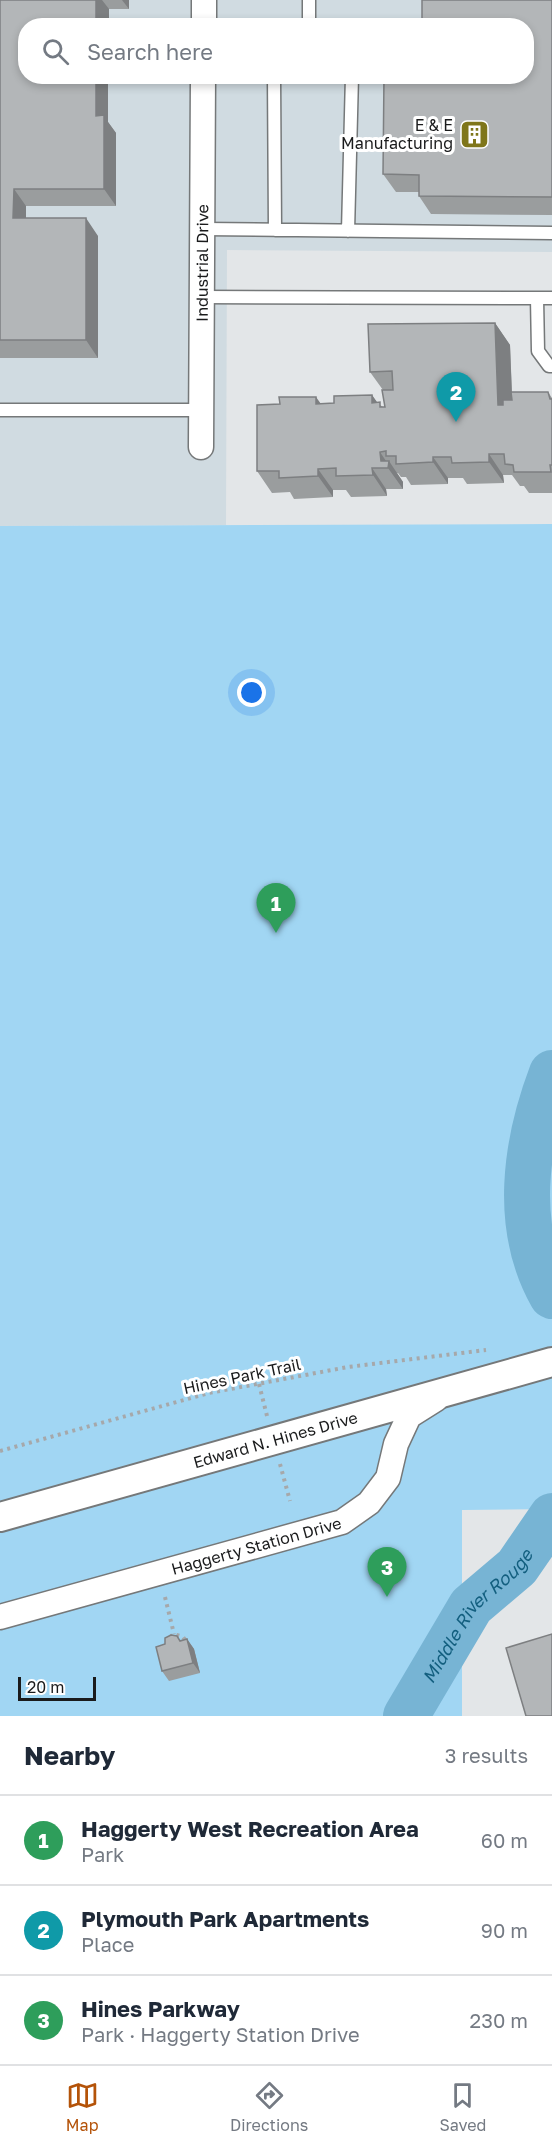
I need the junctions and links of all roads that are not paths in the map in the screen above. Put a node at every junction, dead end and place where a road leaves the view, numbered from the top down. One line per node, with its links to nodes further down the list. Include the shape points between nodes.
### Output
1 (204, 0): 3 (street)
2 (309, 0): 4 (lane)
3 (204, 18)
4 (309, 18)
5 (203, 84): 8 (street, Industrial Drive)
6 (274, 84): 9 (lane)
7 (352, 84): 10 (lane)
8 (202, 229): 9 (lane); 12 (street, Industrial Drive)
9 (275, 230): 10 (lane)
10 (348, 231): 11 (lane)
11 (552, 233)
12 (202, 297): 13 (lane); 17 (street, Industrial Drive)
13 (537, 298): 14 (lane); 15 (lane, via 538,351)
14 (552, 298)
15 (552, 366)
16 (0, 410): 17 (lane)
17 (201, 410): 18 (street, Industrial Drive)
18 (201, 447)
19 (552, 1362): 20 (street, Edward N. Hines Drive)
20 (447, 1392): 21 (street, Edward N. Hines Drive); 22 (street, Haggerty Station Drive, via 410,1416 396,1444 388,1478 369,1503 342,1522)
21 (0, 1517)
22 (0, 1617)

